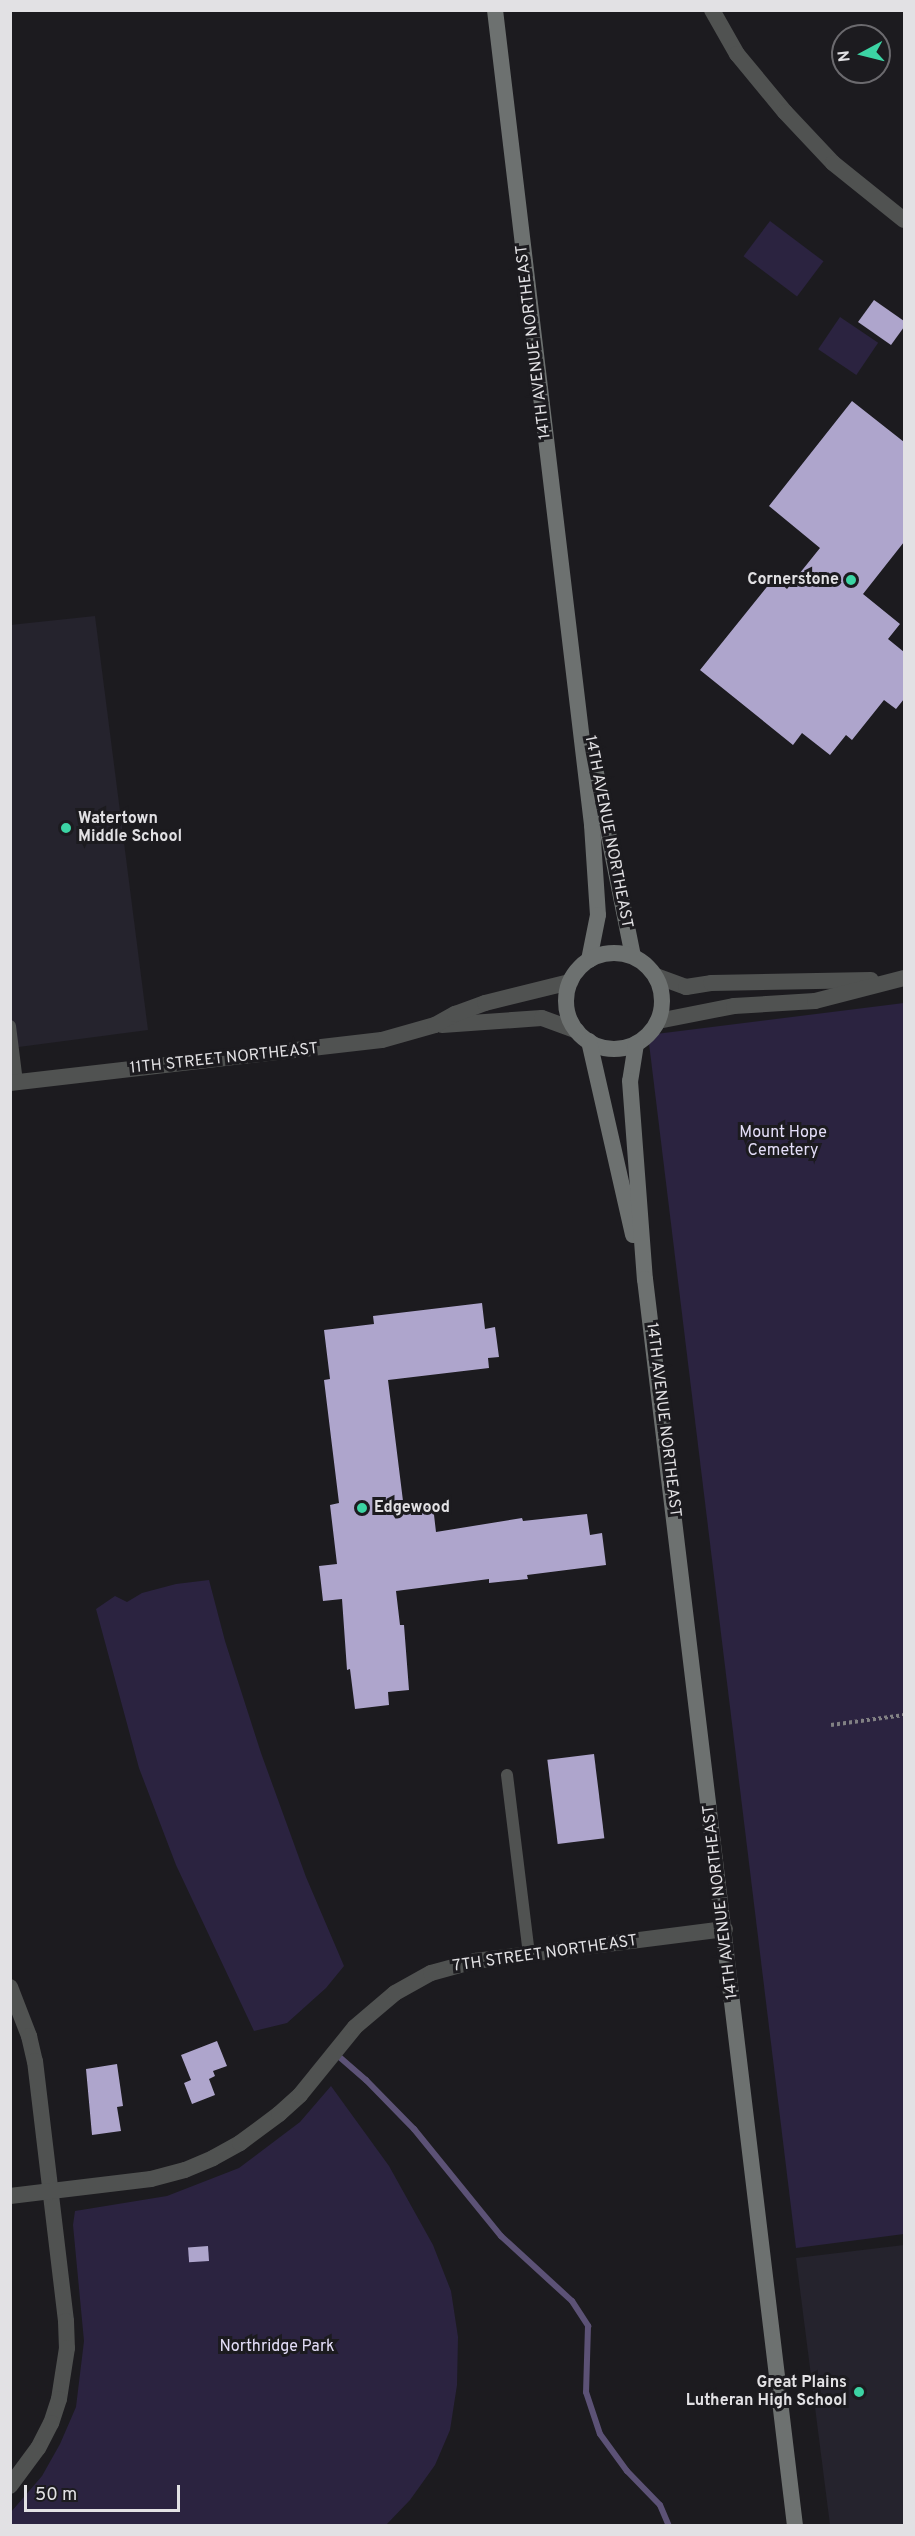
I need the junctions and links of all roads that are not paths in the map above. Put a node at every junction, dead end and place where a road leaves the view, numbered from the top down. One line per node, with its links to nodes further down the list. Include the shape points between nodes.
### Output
1 (495, 10): 4 (main road, 14TH AVENUE NORTHEAST)
2 (712, 10): 3 (street, via 737,54 785,112 833,163)
3 (904, 220)
4 (573, 674): 5 (main road, 14TH AVENUE NORTHEAST, via 603,796); 6 (main road, 14TH AVENUE NORTHEAST, via 592,825 598,915)
5 (633, 956): 6 (main road, via 618,952); 7 (main road, via 647,964)
6 (589, 960): 9 (main road)
7 (656, 976): 8 (street, via 686,987 711,983); 10 (main road, via 663,1006)
8 (899, 979): 10 (street, via 815,1001 734,1006)
9 (570, 982): 11 (street, 11TH STREET NORTHEAST, via 485,1003); 13 (main road, via 567,1007)
10 (658, 1021): 14 (main road)
11 (435, 1025): 13 (street, 11TH STREET NORTHEAST, via 542,1018); 15 (street, 11TH STREET NORTHEAST, via 382,1040 295,1052)
12 (10, 1026): 15 (lane)
13 (583, 1036): 14 (main road, via 612,1048); 16 (main road, 14TH AVENUE NORTHEAST)
14 (636, 1044): 16 (main road, 14TH AVENUE NORTHEAST, via 630,1082)
15 (14, 1082)
16 (645, 1280): 18 (main road, 14TH AVENUE NORTHEAST)
17 (507, 1775): 19 (lane)
18 (725, 1929): 19 (street, 7TH STREET NORTHEAST); 24 (main road, 14TH AVENUE NORTHEAST)
19 (529, 1954): 21 (street, 7TH STREET NORTHEAST, via 452,1966 395,1993 355,2027 300,2095 240,2143 213,2158 162,2177)
20 (10, 1987): 21 (street, via 35,2061)
21 (51, 2191): 22 (street, 7TH STREET NORTHEAST); 23 (street, via 66,2321 64,2372 51,2423)
22 (10, 2196)
23 (10, 2486)
24 (795, 2526)

